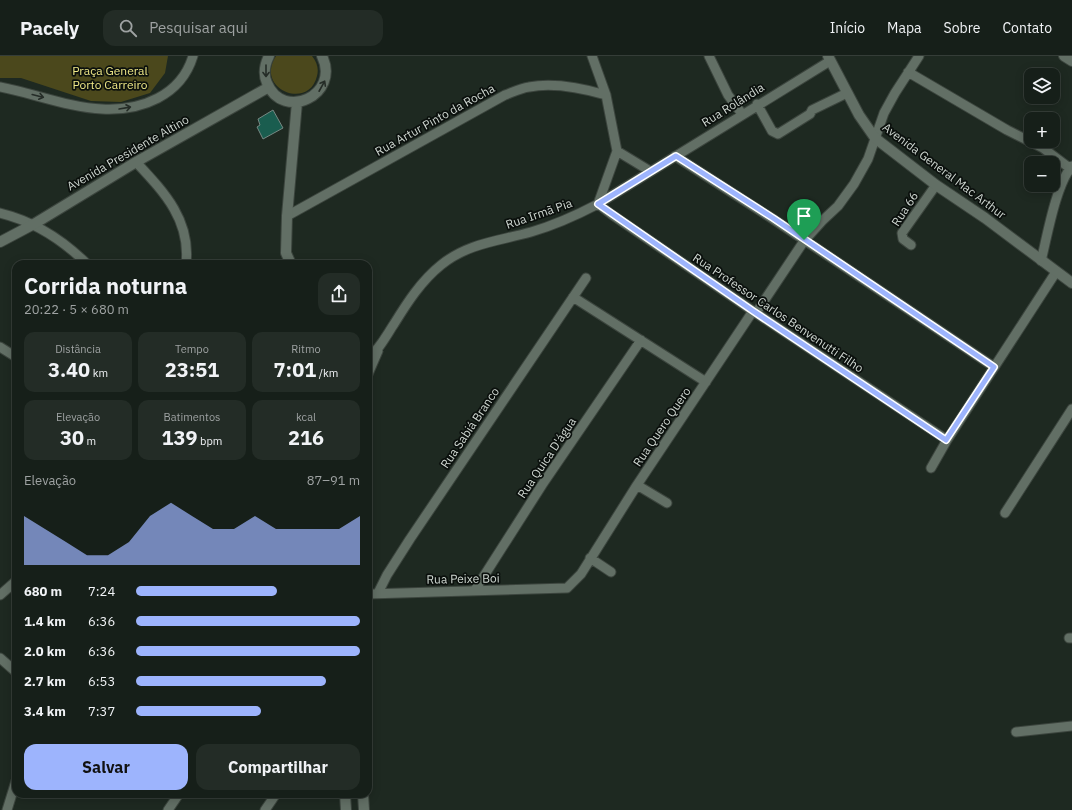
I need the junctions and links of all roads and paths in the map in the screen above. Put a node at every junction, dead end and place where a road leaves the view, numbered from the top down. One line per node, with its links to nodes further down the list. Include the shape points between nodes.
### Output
1 (193, 56): 9 (street, one-way to 1, via 86,107 125,108 155,100 176,87)
2 (269, 56): 10 (main road, one-way to 10, via 265,70)
3 (322, 56): 13 (main road, one-way to 3, via 314,95 322,86 326,73)
4 (592, 56): 12 (street)
5 (708, 56): 15 (street, via 728,95)
6 (919, 56): 8 (street, Rua Quero Quero)
7 (829, 58): 11 (main road, Avenida General Mac Arthur); 14 (street, Rua Rolândia)
8 (908, 72): 16 (street, Rua Quero Quero, via 884,113); 20 (street, via 1043,148)
9 (0, 87)
10 (269, 87): 13 (main road, via 281,98); 19 (main road, Avenida Presidente Altino)
11 (847, 93): 14 (street, via 812,110 810,114 778,134 772,131); 16 (main road, Avenida General Mac Arthur)
12 (606, 95): 17 (street); 25 (street, Rua Artur Pinto da Rocha, via 581,87 527,87 506,95)
13 (297, 102): 25 (main road)
14 (758, 104): 15 (street, Rua Rolândia)
15 (742, 114): 18 (street, Rua Rolândia)
16 (875, 138): 22 (main road, Avenida General Mac Arthur); 27 (street, Rua Quero Quero, via 868,159 847,196)
17 (617, 151): 21 (street); 23 (street)
18 (676, 156): 21 (street, Rua Rolândia); 27 (street)
19 (136, 162): 26 (main road, Avenida Presidente Altino); 32 (street, via 178,214 185,236)
20 (1071, 168): 35 (street, via 1056,204)
21 (650, 171): 23 (street, Rua Rolândia)
22 (936, 185): 29 (street, Rua 66, via 902,233 903,239); 35 (main road, Avenida General Mac Arthur)
23 (598, 204): 40 (street, Rua Professor Carlos Benvenutti Filho); 42 (street, Rua Irmã Pia, via 566,220 532,232 474,246 455,255 440,265 423,282)
24 (0, 213): 26 (street)
25 (287, 216): 30 (main road)
26 (34, 224): 28 (main road, Avenida Presidente Altino); 31 (street)
27 (804, 240): 40 (street, Rua Quero Quero); 47 (street)
28 (0, 242)
29 (910, 245)
30 (286, 253): 33 (street); 34 (main road)
31 (82, 260)
32 (186, 260)
33 (285, 260)
34 (289, 260)
35 (1041, 261): 36 (main road, Avenida General Mac Arthur)
36 (1056, 272): 38 (main road, Avenida General Mac Arthur); 47 (street)
37 (586, 278): 39 (street, Rua Sabiá Branco)
38 (1072, 283)
39 (573, 298): 41 (street); 60 (street, Rua Sabiá Branco, via 410,539)
40 (754, 312): 48 (street, Rua Quero Quero); 50 (street, Rua Professor Carlos Benvenutti Filho)
41 (641, 340): 48 (street); 59 (street, Rua Quica D'água, via 542,485)
42 (380, 346): 45 (street, Rua Irmã Pia); 46 (street, Rua Irmã Pia)
43 (0, 347): 44 (street)
44 (12, 354)
45 (372, 354)
46 (372, 365)
47 (994, 367): 50 (street)
48 (706, 382): 52 (street, Rua Quero Quero)
49 (1072, 409): 54 (street)
50 (946, 440): 51 (street)
51 (932, 468)
52 (637, 485): 53 (street, Rua Quero Quero); 55 (street, Rua Quero Quero)
53 (667, 504)
54 (1005, 513)
55 (590, 558): 56 (street); 58 (street, Rua Quero Quero, via 573,583 566,588)
56 (611, 572)
57 (12, 585): 62 (street)
58 (558, 589): 59 (street, Rua Peixe Boi)
59 (475, 590): 60 (street, Rua Peixe Boi)
60 (378, 593): 61 (street, Rua Peixe Boi)
61 (372, 594)
62 (0, 595)
63 (0, 658): 64 (street)
64 (12, 668)
65 (1072, 726): 66 (street)
66 (1016, 732)
67 (12, 794): 72 (street)
68 (176, 798): 73 (street)
69 (273, 798): 74 (street)
70 (345, 798): 75 (main road)
71 (363, 798): 76 (main road)
72 (7, 810)
73 (168, 810)
74 (265, 810)
75 (346, 810)
76 (364, 810)

